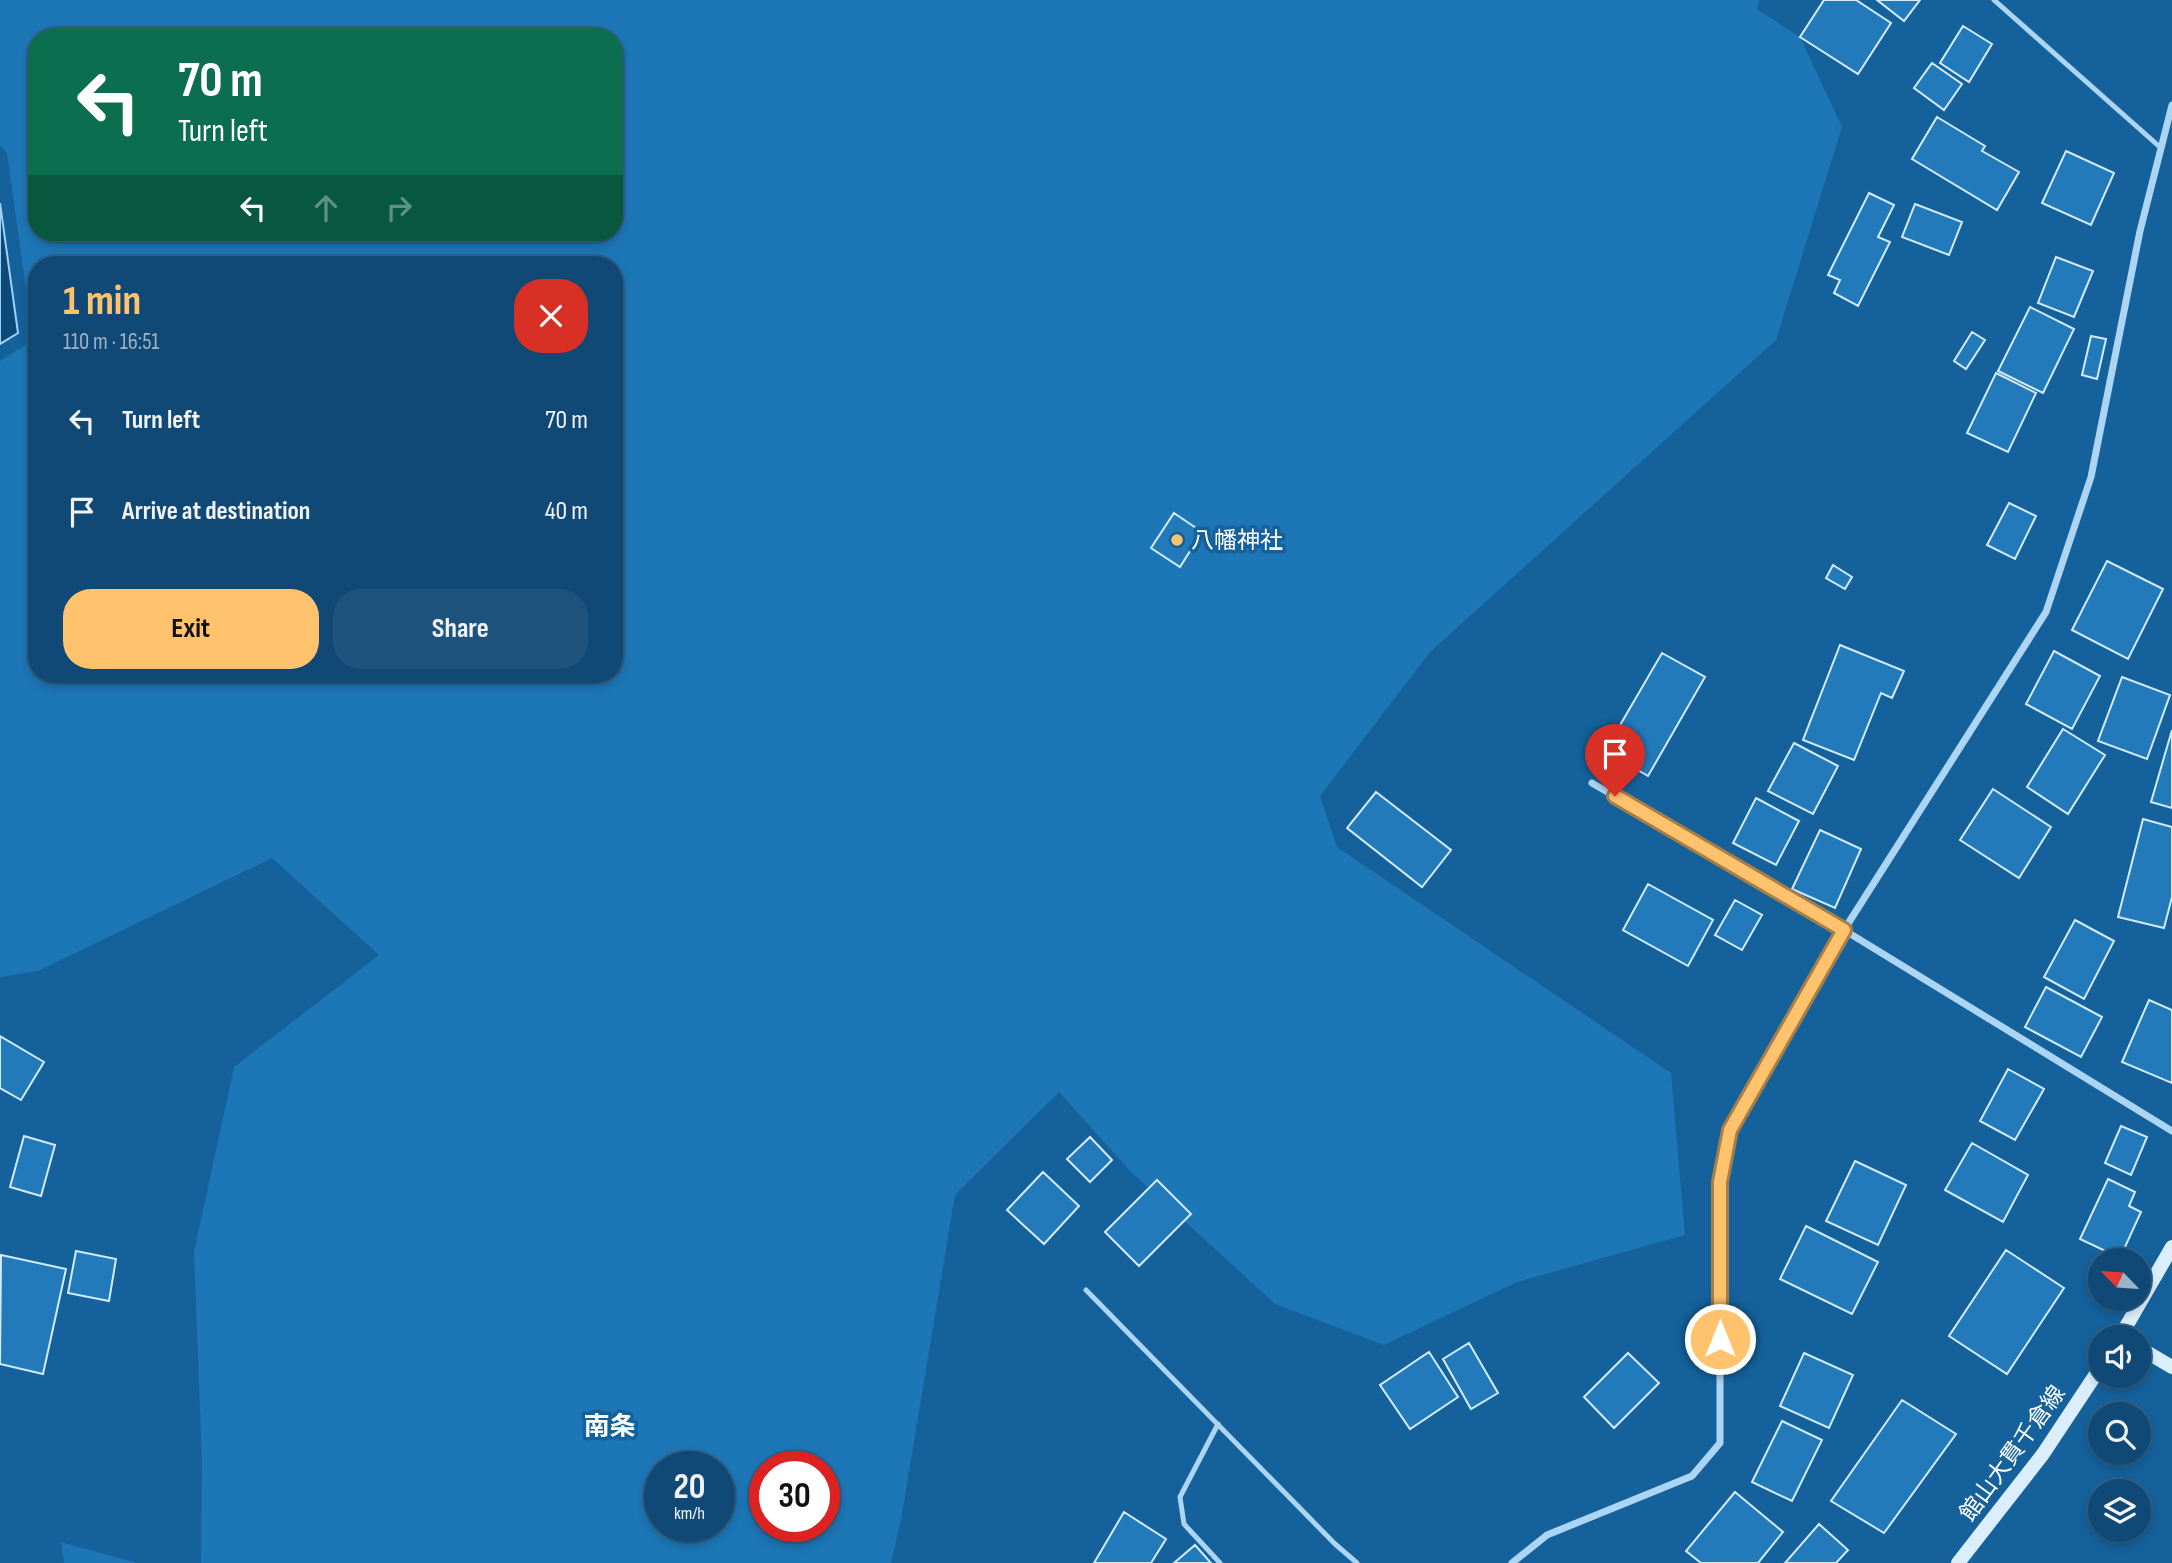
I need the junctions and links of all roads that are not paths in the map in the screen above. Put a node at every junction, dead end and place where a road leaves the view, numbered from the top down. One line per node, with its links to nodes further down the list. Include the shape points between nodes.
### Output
1 (1994, 0): 3 (lane)
2 (2172, 105): 3 (street)
3 (2161, 148): 5 (street, via 2091,477 2046,612)
4 (1592, 783): 5 (street)
5 (1844, 930): 6 (street); 16 (street, via 1730,1130 1720,1182 1720,1443 1692,1476 1547,1535)
6 (2172, 1131)
7 (2172, 1247): 9 (main road)
8 (1086, 1290): 13 (lane)
9 (2128, 1325)
10 (2151, 1355): 11 (main road)
11 (2172, 1367)
12 (2088, 1386): 17 (main road, 館山大貫千倉線, via 2043,1454)
13 (1218, 1424): 14 (lane, via 1181,1497 1184,1524); 15 (lane)
14 (1220, 1563)
15 (1357, 1563)
16 (1512, 1563)
17 (1958, 1563)

